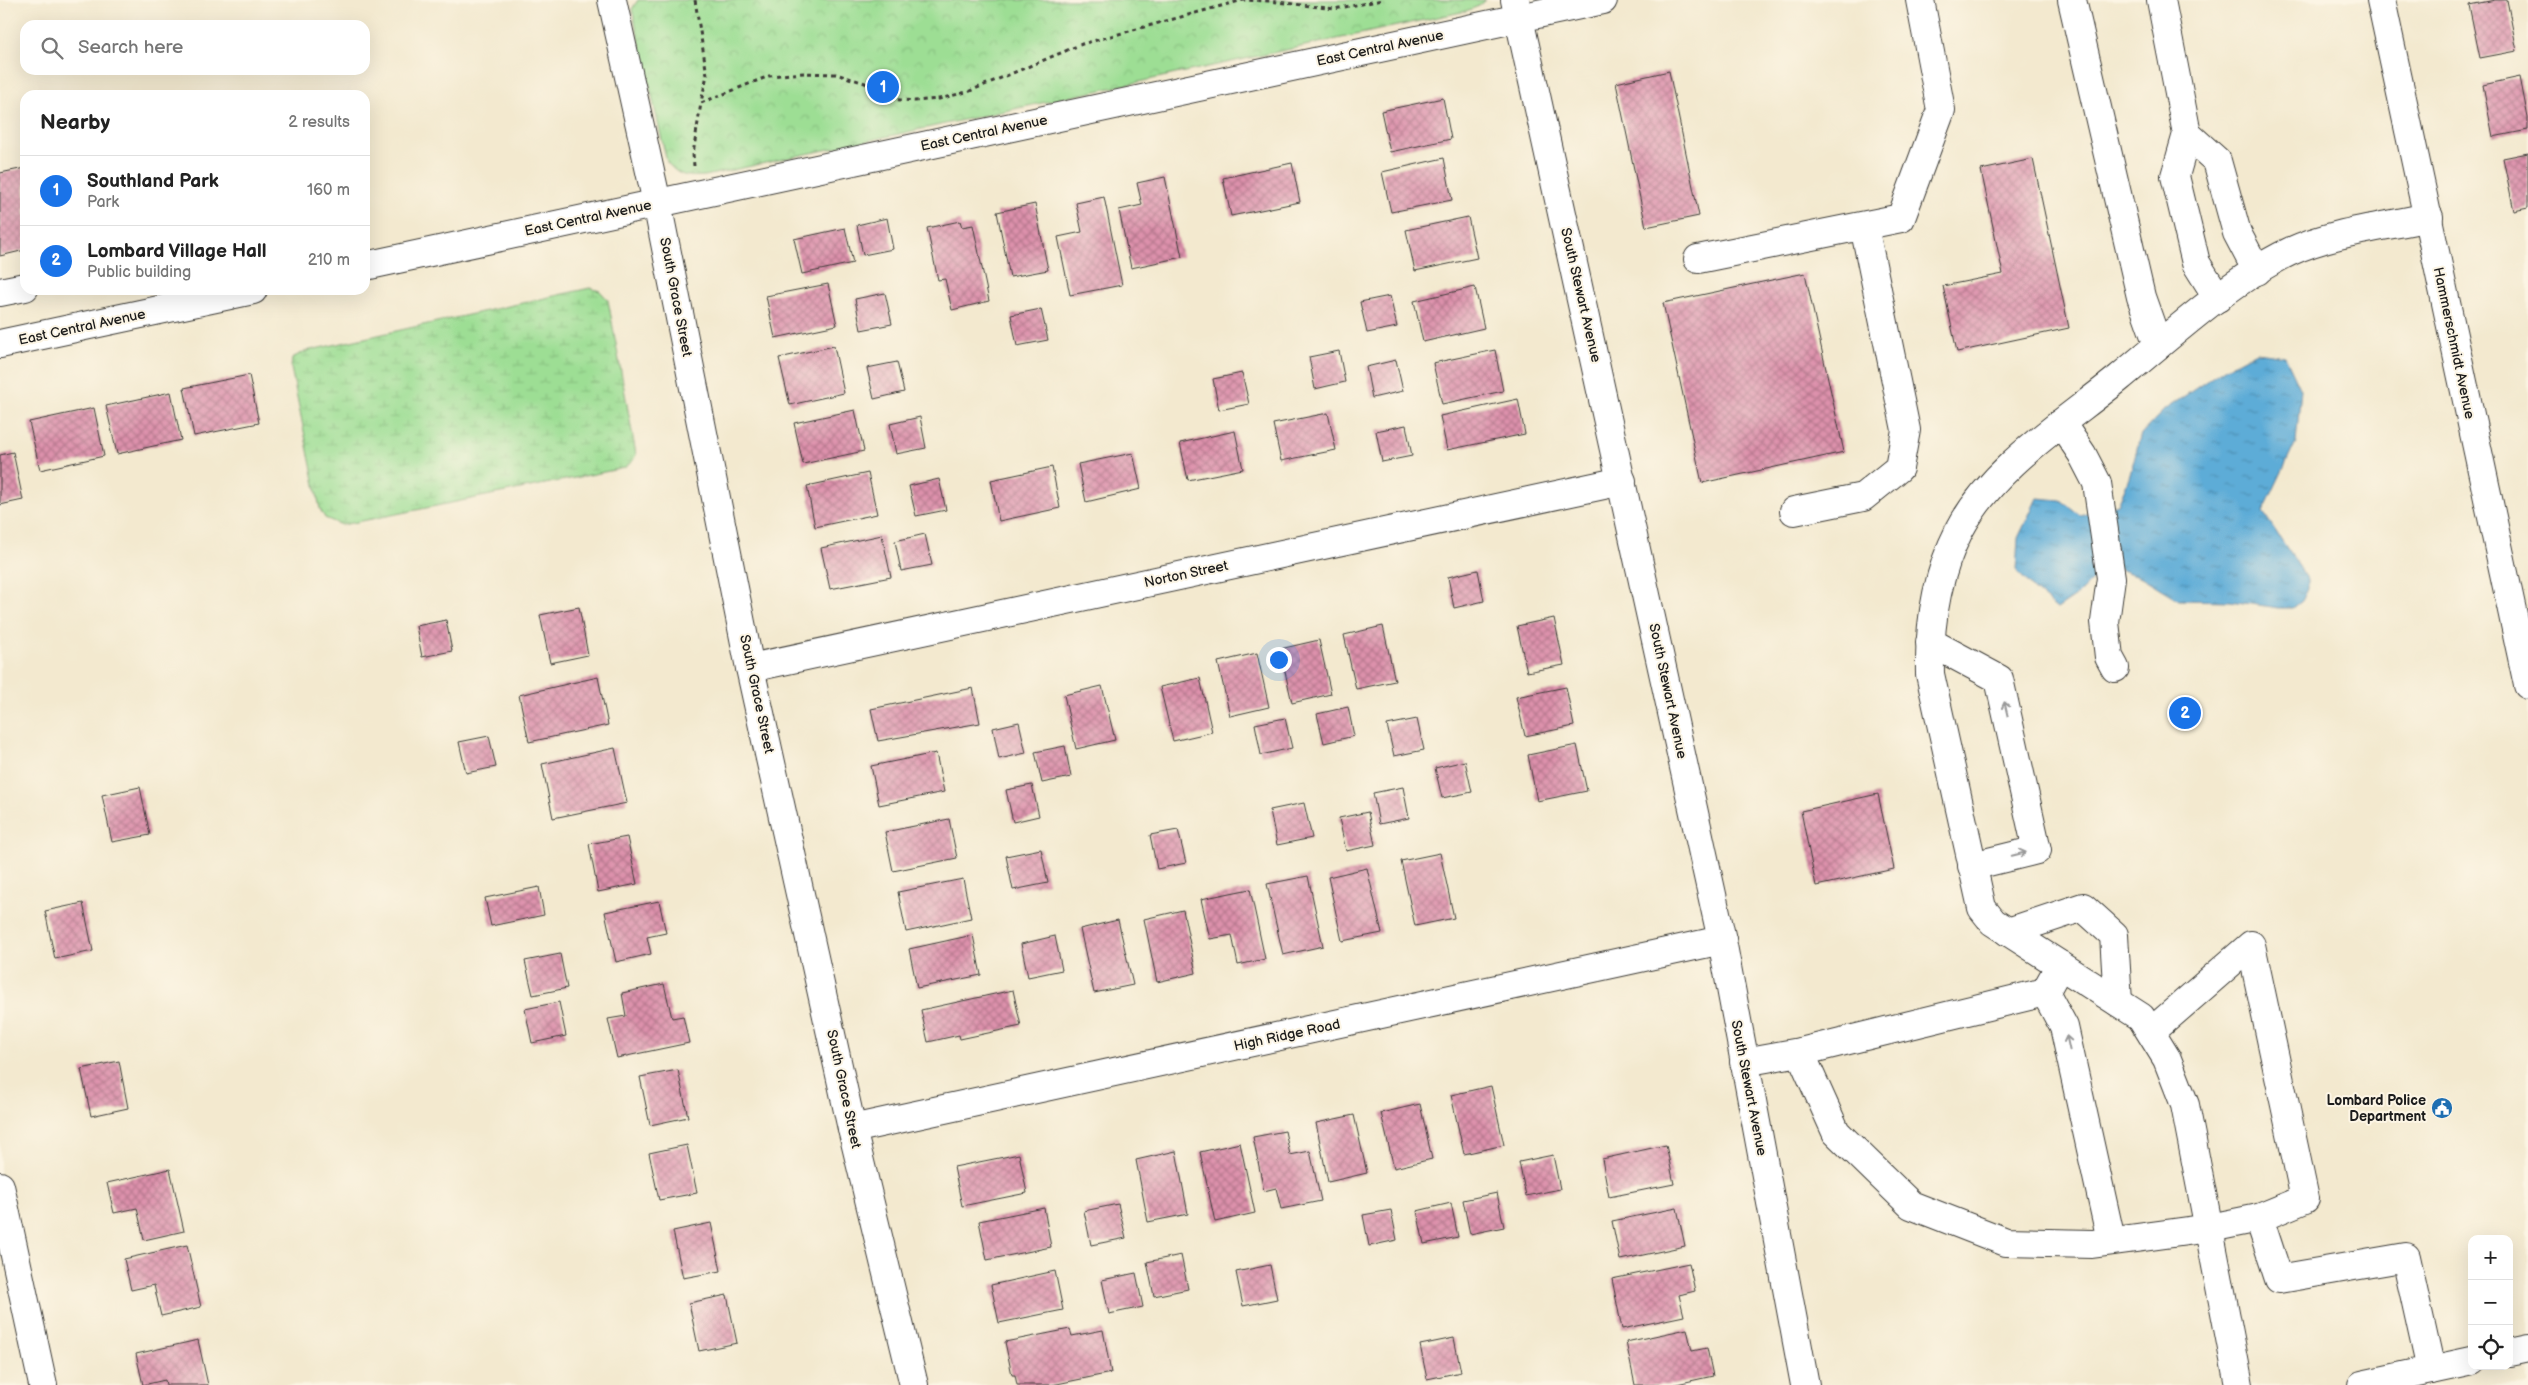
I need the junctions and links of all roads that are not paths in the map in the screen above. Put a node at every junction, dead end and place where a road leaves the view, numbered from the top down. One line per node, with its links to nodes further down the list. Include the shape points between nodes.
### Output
1 (612, 0): 9 (street, South Grace Street)
2 (1603, 0): 7 (street, East Central Avenue)
3 (1920, 0): 11 (street, via 1941,110 1901,218)
4 (2072, 0): 20 (street, via 2141,298)
5 (2161, 0): 8 (street)
6 (2381, 0): 10 (street, Hammerschmidt Avenue)
7 (1517, 9): 9 (street, East Central Avenue); 22 (street, South Stewart Avenue)
8 (2187, 134): 14 (street, via 2218,161 2237,233); 18 (street, via 2175,176 2196,263)
9 (657, 203): 13 (street, East Central Avenue); 25 (street, South Grace Street)
10 (2429, 217): 14 (street, via 2310,244); 27 (street, Hammerschmidt Avenue, via 2442,292)
11 (1864, 226): 12 (street); 23 (street, via 1906,430 1899,468 1863,497)
12 (1698, 259)
13 (370, 265)
14 (2256, 271): 18 (street)
15 (20, 288): 16 (street)
16 (0, 292)
17 (221, 295): 19 (street, East Central Avenue)
18 (2218, 298): 20 (street)
19 (0, 344)
20 (2158, 346): 21 (street)
21 (2061, 423): 24 (street, via 2006,471 1980,499 1960,530 1945,564 1935,601); 26 (street, via 2097,483 2111,578 2105,622 2109,657)
22 (1622, 481): 25 (street, Norton Street); 30 (street, South Stewart Avenue)
23 (1794, 512)
24 (1930, 642): 28 (street, via 1930,674 1936,708); 28 (street, one-way to 24, via 2037,850 1999,679)
25 (750, 668): 37 (street, South Grace Street)
26 (2114, 668)
27 (2528, 685)
28 (1972, 866): 29 (street, via 1982,908 1993,922)
29 (2008, 932): 31 (street); 33 (street, via 2082,907 2114,935)
30 (1722, 940): 36 (street, South Stewart Avenue); 37 (street, High Ridge Road)
31 (2060, 965): 32 (street); 33 (street)
32 (2045, 992): 35 (street); 41 (street, one-way to 32, via 2064,1027)
33 (2118, 1002): 34 (street, via 2142,1017)
34 (2150, 1032): 39 (street, via 2251,945 2305,1198); 40 (street, via 2167,1058 2184,1105)
35 (1800, 1052): 36 (street); 41 (street, via 1836,1132 1911,1204 2006,1242 2092,1244)
36 (1744, 1062): 48 (street, South Stewart Avenue)
37 (852, 1129): 47 (street, South Grace Street)
38 (0, 1186): 46 (street)
39 (2260, 1218): 40 (street); 45 (street, via 2279,1279 2406,1257)
40 (2210, 1228): 41 (street); 49 (street)
41 (2111, 1240)
42 (2528, 1348): 43 (street)
43 (2513, 1351)
44 (2468, 1362): 45 (street)
45 (2431, 1370): 50 (street)
46 (43, 1385)
47 (914, 1385)
48 (1805, 1385)
49 (2239, 1385)
50 (2362, 1385)

